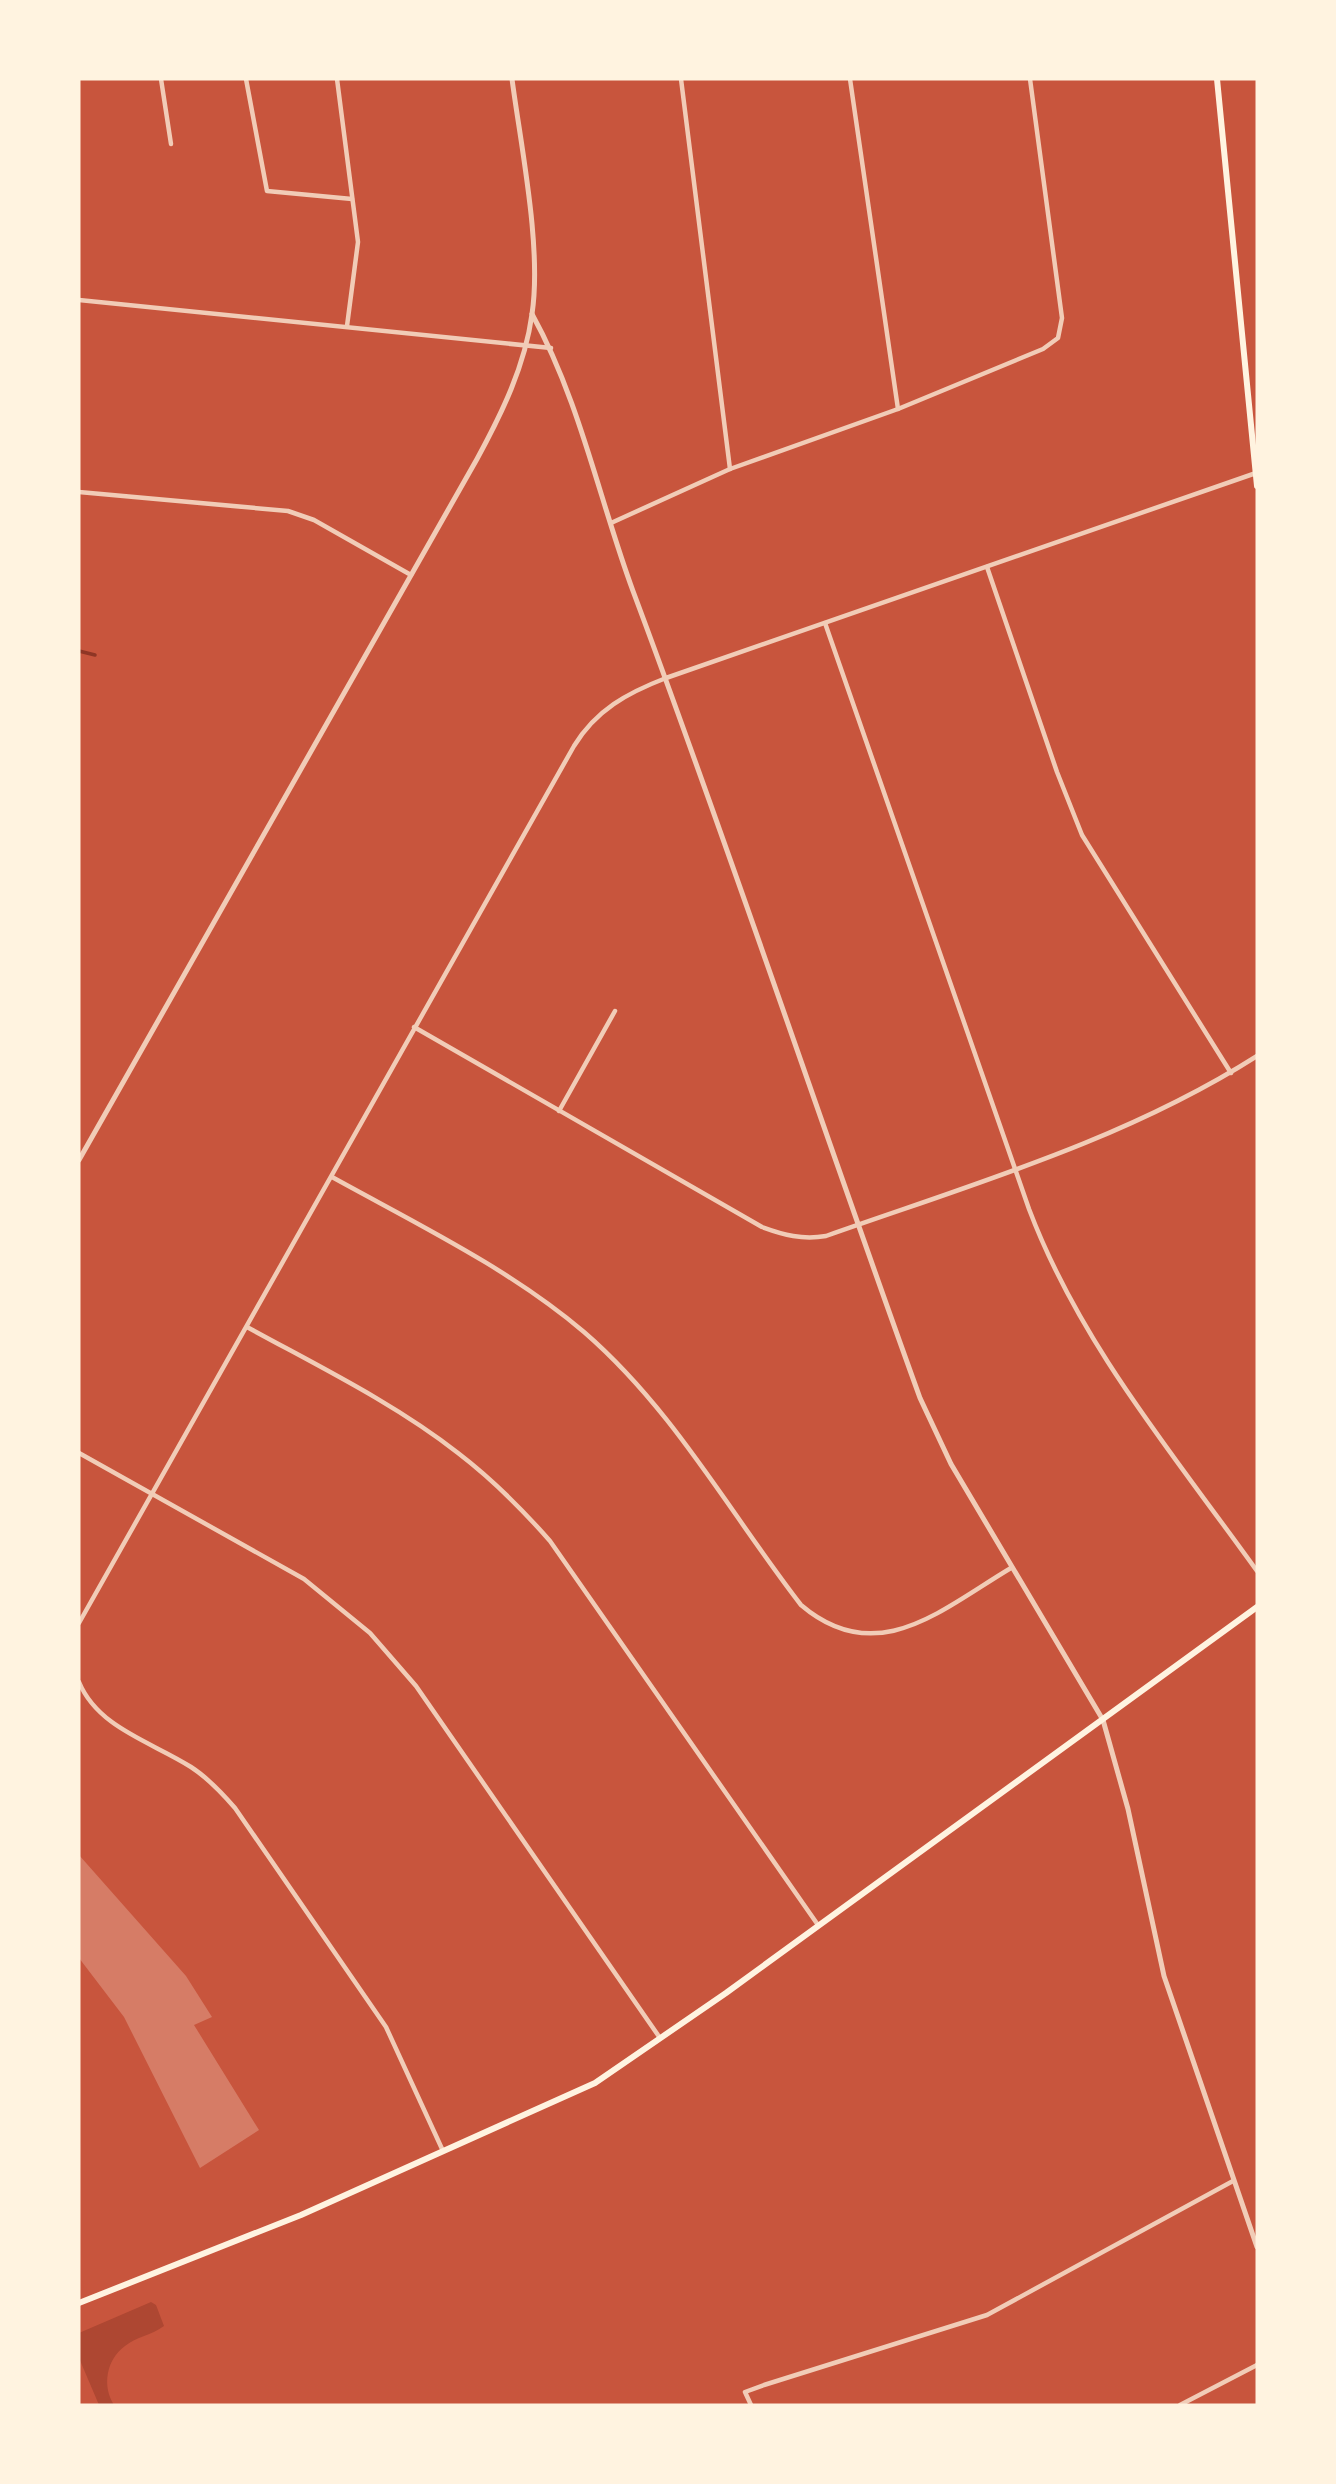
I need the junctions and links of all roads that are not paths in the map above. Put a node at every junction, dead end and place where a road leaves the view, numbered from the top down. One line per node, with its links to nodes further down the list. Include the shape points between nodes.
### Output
1 (161, 79): 9 (street)
2 (246, 79): 10 (street, via 267,191)
3 (337, 79): 10 (street)
4 (512, 79): 12 (street, via 534,268)
5 (681, 79): 17 (street)
6 (850, 79): 16 (street)
7 (1030, 79): 16 (street, via 1062,318 1058,338 1043,349)
8 (1217, 79): 18 (main road)
9 (171, 144)
10 (352, 199): 13 (street, via 358,242)
11 (79, 300): 13 (street)
12 (532, 314): 14 (street); 15 (street)
13 (347, 326): 14 (street)
14 (526, 344): 15 (street); 23 (street, via 496,424)
15 (551, 348): 21 (street)
16 (898, 409): 17 (street)
17 (730, 469): 21 (street)
18 (1257, 473): 19 (main road); 22 (street)
19 (1257, 485)
20 (79, 492): 23 (street, via 288,510)
21 (611, 523): 25 (street)
22 (987, 567): 24 (street); 29 (street, via 1082,835)
23 (411, 575): 31 (street)
24 (825, 623): 25 (street); 32 (street)
25 (666, 678): 27 (street, via 621,698 585,729); 34 (street)
26 (615, 1011): 30 (street)
27 (414, 1027): 30 (street); 33 (street)
28 (1257, 1056): 29 (street)
29 (1231, 1073): 32 (street, via 1150,1116)
30 (559, 1111): 34 (street, via 784,1236 826,1236)
31 (79, 1160)
32 (1017, 1168): 34 (street); 39 (street, via 1041,1240 1078,1317)
33 (332, 1177): 35 (street); 38 (street, via 534,1294 586,1334 672,1424 796,1598 828,1624 859,1634 901,1630)
34 (857, 1225): 38 (street, via 932,1426)
35 (247, 1327): 37 (street); 44 (street, via 422,1427 523,1511 550,1541)
36 (79, 1453): 37 (street)
37 (152, 1494): 41 (street); 45 (street, via 304,1579 377,1640 416,1686)
38 (1011, 1568): 43 (street)
39 (1257, 1571)
40 (1257, 1607): 43 (main road)
41 (79, 1623)
42 (79, 1682): 46 (street, via 89,1702 110,1722 190,1767 235,1808 379,2017)
43 (1103, 1720): 44 (main road); 47 (street, via 1128,1809 1164,1976)
44 (818, 1925): 45 (main road)
45 (660, 2038): 46 (main road, via 577,2093)
46 (443, 2151): 49 (main road, via 301,2215)
47 (1233, 2181): 48 (street); 51 (street, via 988,2315 745,2392)
48 (1257, 2247)
49 (79, 2302)
50 (1257, 2365): 52 (street)
51 (751, 2405)
52 (1180, 2405)

